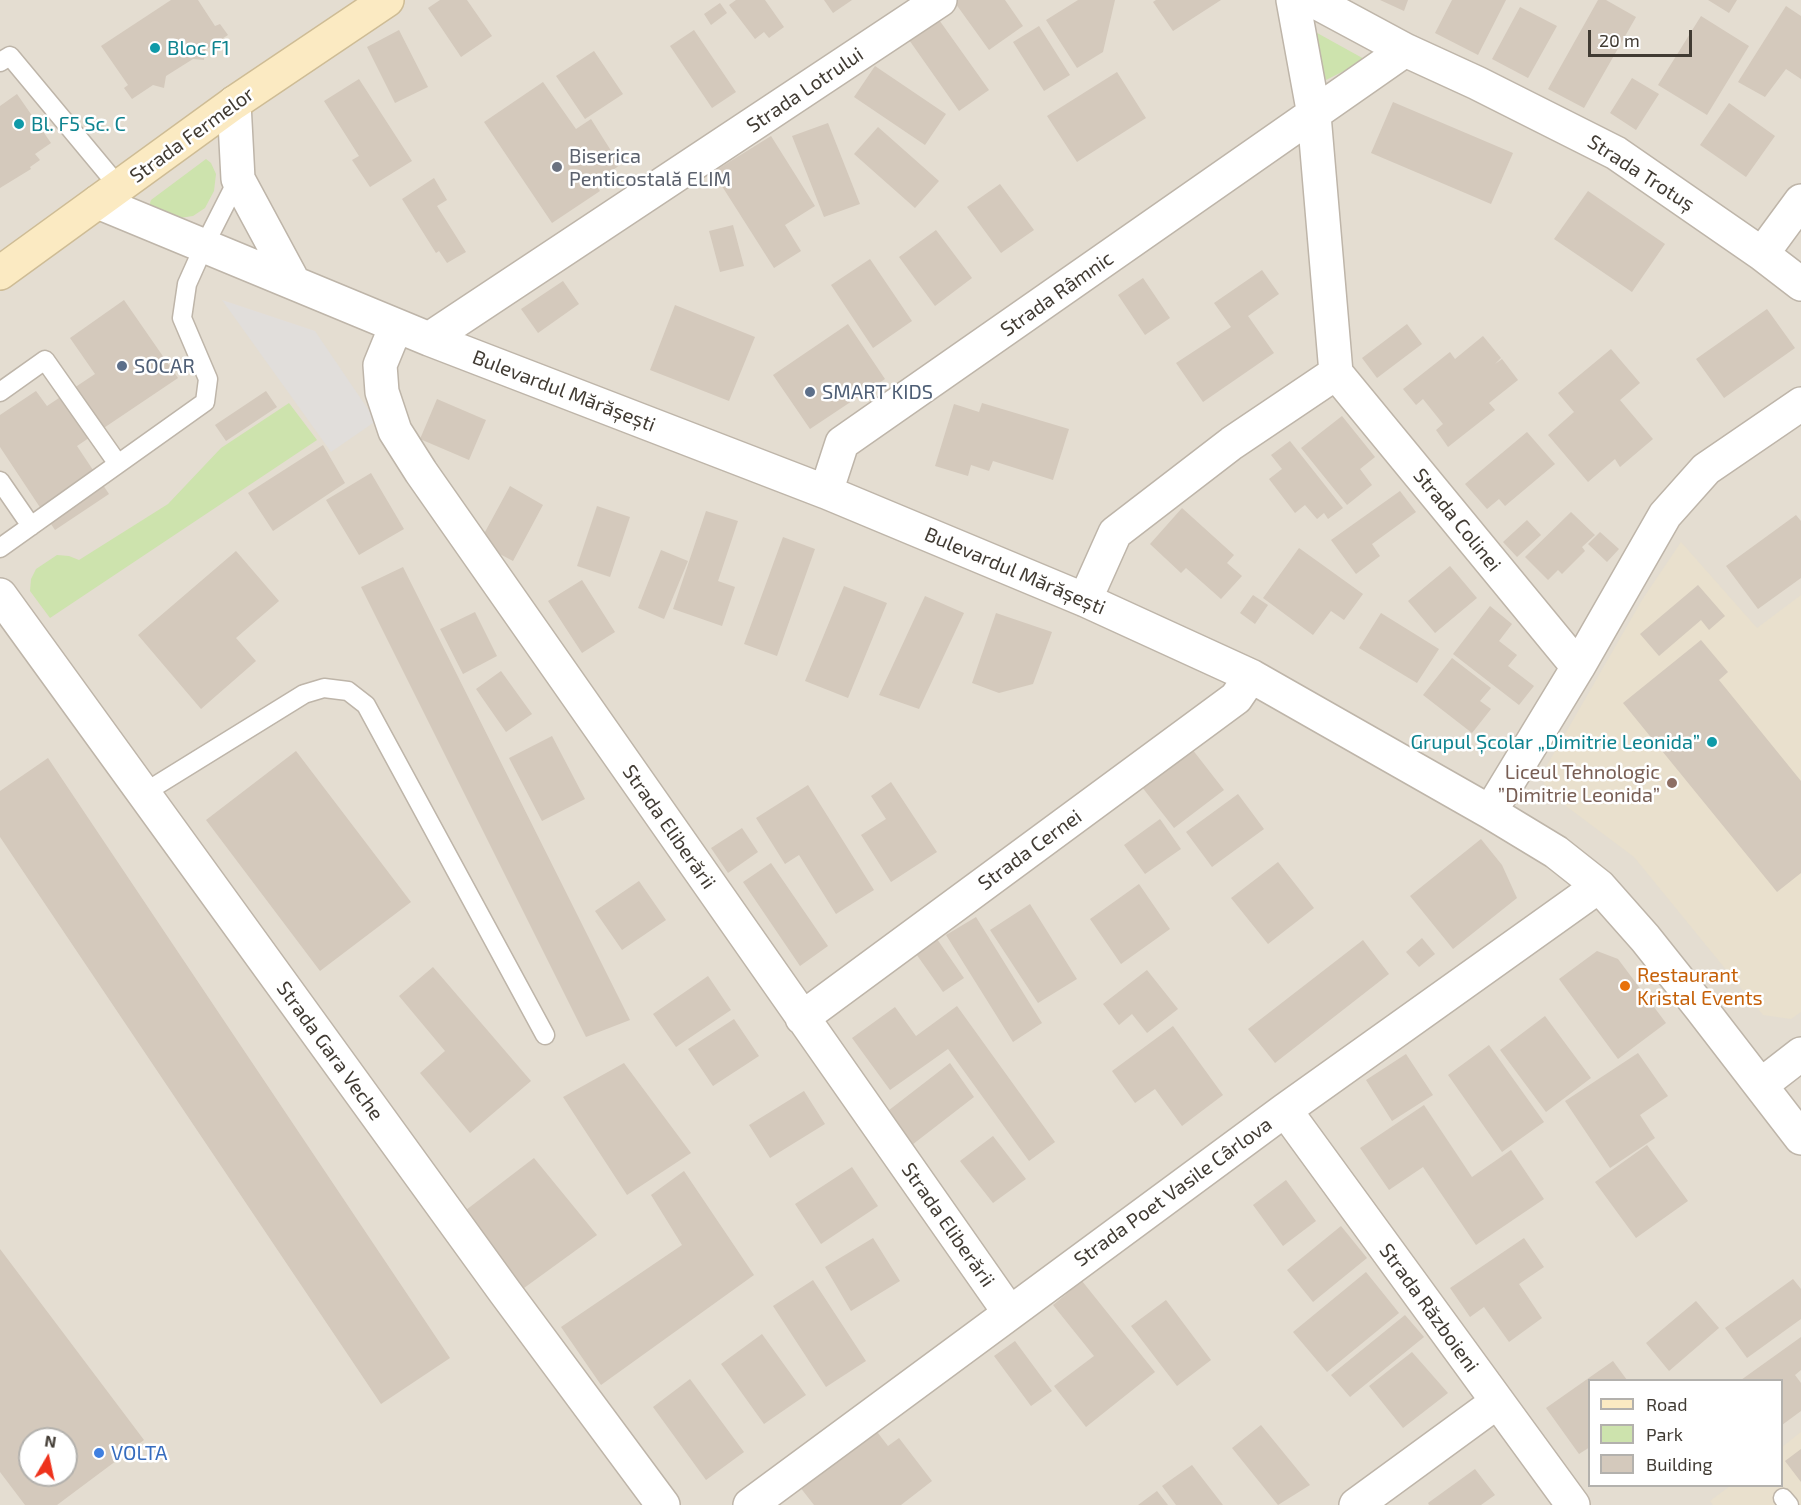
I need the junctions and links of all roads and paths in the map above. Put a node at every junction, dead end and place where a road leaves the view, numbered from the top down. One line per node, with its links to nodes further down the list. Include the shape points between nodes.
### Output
1 (387, 0): 7 (street, Strada Fermelor)
2 (940, 0): 18 (street, Strada Lotrului)
3 (1293, 0): 8 (street)
4 (1312, 0): 5 (street, Strada Trotuș)
5 (1405, 50): 8 (street); 13 (street, Strada Trotuș, via 1616,153)
6 (0, 62): 10 (lane, via 10,56)
7 (234, 104): 9 (street); 10 (street, Strada Fermelor)
8 (1314, 115): 19 (street); 24 (street, Strada Râmnic, via 842,443)
9 (238, 179): 12 (lane); 15 (street)
10 (108, 194): 12 (street, Bulevardul Mărășești); 14 (street, Strada Fermelor)
11 (1801, 201): 13 (street)
12 (204, 246): 15 (street, Bulevardul Mărășești); 22 (lane, via 187,284 182,318 208,379 205,402)
13 (1762, 254): 16 (street, Strada Trotuș)
14 (0, 273)
15 (294, 283): 17 (street, Bulevardul Mărășești)
16 (1801, 284)
17 (396, 326): 18 (street, Bulevardul Mărășești); 34 (street, Strada Eliberării, via 380,365 382,392 395,431)
18 (429, 339): 24 (street, Bulevardul Mărășești)
19 (1335, 373): 28 (street, via 1232,443 1115,532); 29 (street, Strada Colinei)
20 (0, 392): 22 (lane, via 45,360)
21 (1801, 404): 29 (street, via 1706,469 1665,515)
22 (118, 464): 25 (lane)
23 (0, 482): 25 (lane)
24 (826, 492): 28 (street, Bulevardul Mărășești)
25 (31, 526): 26 (lane)
26 (0, 548)
27 (0, 595): 31 (street, Strada Gara Veche)
28 (1085, 600): 30 (street, Bulevardul Mărășești)
29 (1578, 667): 32 (street)
30 (1251, 676): 32 (street, Bulevardul Mărășești); 34 (street, Strada Cernei, via 1236,698)
31 (144, 793): 35 (lane, via 304,694 324,688 348,691 366,705); 42 (street, Strada Gara Veche)
32 (1490, 812): 33 (street, Bulevardul Mărășești, via 1556,852)
33 (1599, 886): 37 (street, Bulevardul Mărășești); 38 (street, Strada Poet Vasile Cârlova)
34 (802, 1018): 40 (street, Strada Eliberării)
35 (545, 1035)
36 (1801, 1054): 37 (street)
37 (1761, 1085): 39 (street, Bulevardul Mărășești)
38 (1286, 1110): 40 (street, Strada Poet Vasile Cârlova); 41 (street, Strada Războieni)
39 (1801, 1138)
40 (1009, 1312): 43 (street, Strada Poet Vasile Cârlova)
41 (1497, 1402): 44 (street); 45 (street, Strada Războieni)
42 (663, 1505)
43 (750, 1505)
44 (1356, 1505)
45 (1573, 1505)

